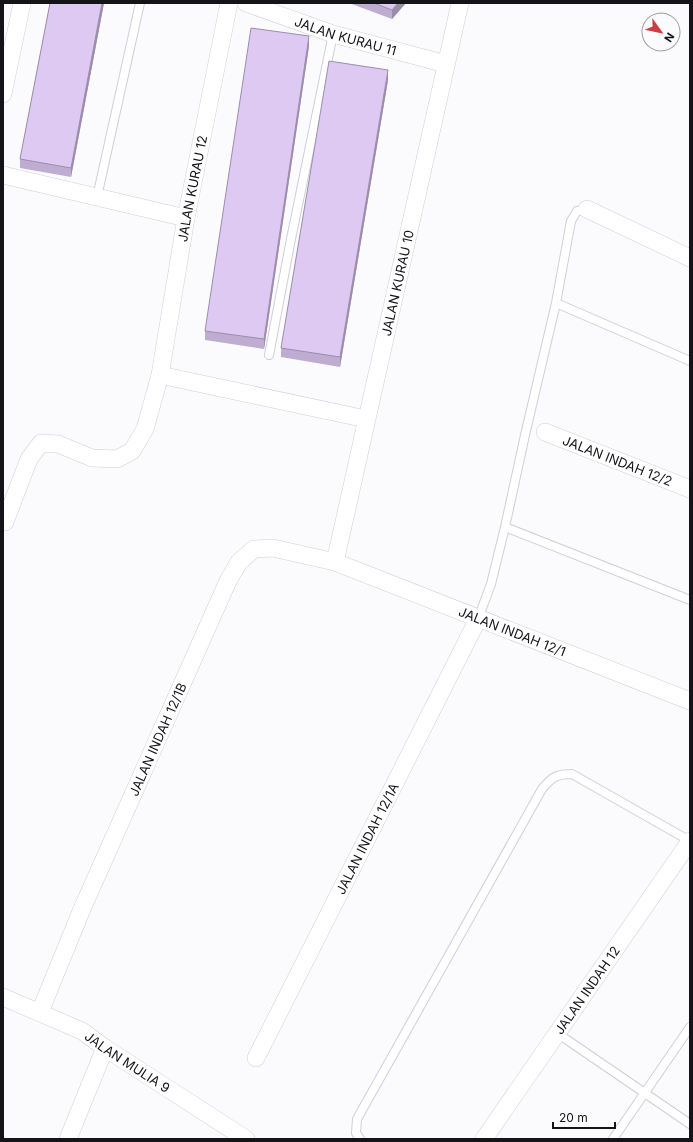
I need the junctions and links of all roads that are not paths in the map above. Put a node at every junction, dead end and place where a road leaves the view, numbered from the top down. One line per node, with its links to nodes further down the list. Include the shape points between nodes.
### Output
1 (22, 3): 8 (street)
2 (140, 3): 10 (lane)
3 (229, 3): 12 (street, JALAN KURAU 12)
4 (246, 3): 6 (street, JALAN KURAU 11)
5 (460, 3): 7 (street, JALAN KURAU 10)
6 (333, 34): 7 (street, JALAN KURAU 11); 15 (lane)
7 (446, 64): 18 (street, JALAN KURAU 10)
8 (3, 94)
9 (3, 175): 10 (street)
10 (97, 197): 12 (street)
11 (587, 209): 13 (street); 14 (lane, via 578,211 571,221)
12 (186, 218): 17 (street, JALAN KURAU 12)
13 (690, 258)
14 (556, 303): 16 (lane); 22 (lane)
15 (269, 355)
16 (690, 361)
17 (160, 375): 18 (street); 21 (street, JALAN KURAU 12, via 145,429 132,450 117,459 92,458 58,444 41,443 29,459)
18 (366, 419): 23 (street, JALAN KURAU 10)
19 (545, 432): 20 (street, JALAN INDAH 12/2)
20 (690, 489)
21 (5, 522)
22 (505, 527): 24 (lane); 25 (lane, via 491,584)
23 (335, 562): 25 (street, JALAN INDAH 12/1); 29 (street, JALAN INDAH 12/1B, via 273,548 254,549 239,562 228,581 85,902)
24 (690, 600)
25 (478, 619): 26 (street, JALAN INDAH 12/1); 33 (street, JALAN INDAH 12/1A)
26 (690, 701)
27 (690, 841): 31 (street, JALAN INDAH 12); 38 (lane, via 572,774 552,778 542,789 357,1119 356,1133)
28 (3, 997): 29 (street, JALAN MULIA 9)
29 (40, 1012): 32 (street, JALAN MULIA 9, via 82,1031)
30 (690, 1028): 34 (lane)
31 (557, 1033): 34 (lane); 39 (street, JALAN INDAH 12)
32 (106, 1048): 36 (street); 37 (street, JALAN MULIA 9)
33 (256, 1058)
34 (645, 1093): 35 (lane); 40 (lane)
35 (690, 1124)
36 (68, 1139)
37 (246, 1139)
38 (360, 1139)
39 (484, 1139)
40 (613, 1139)

